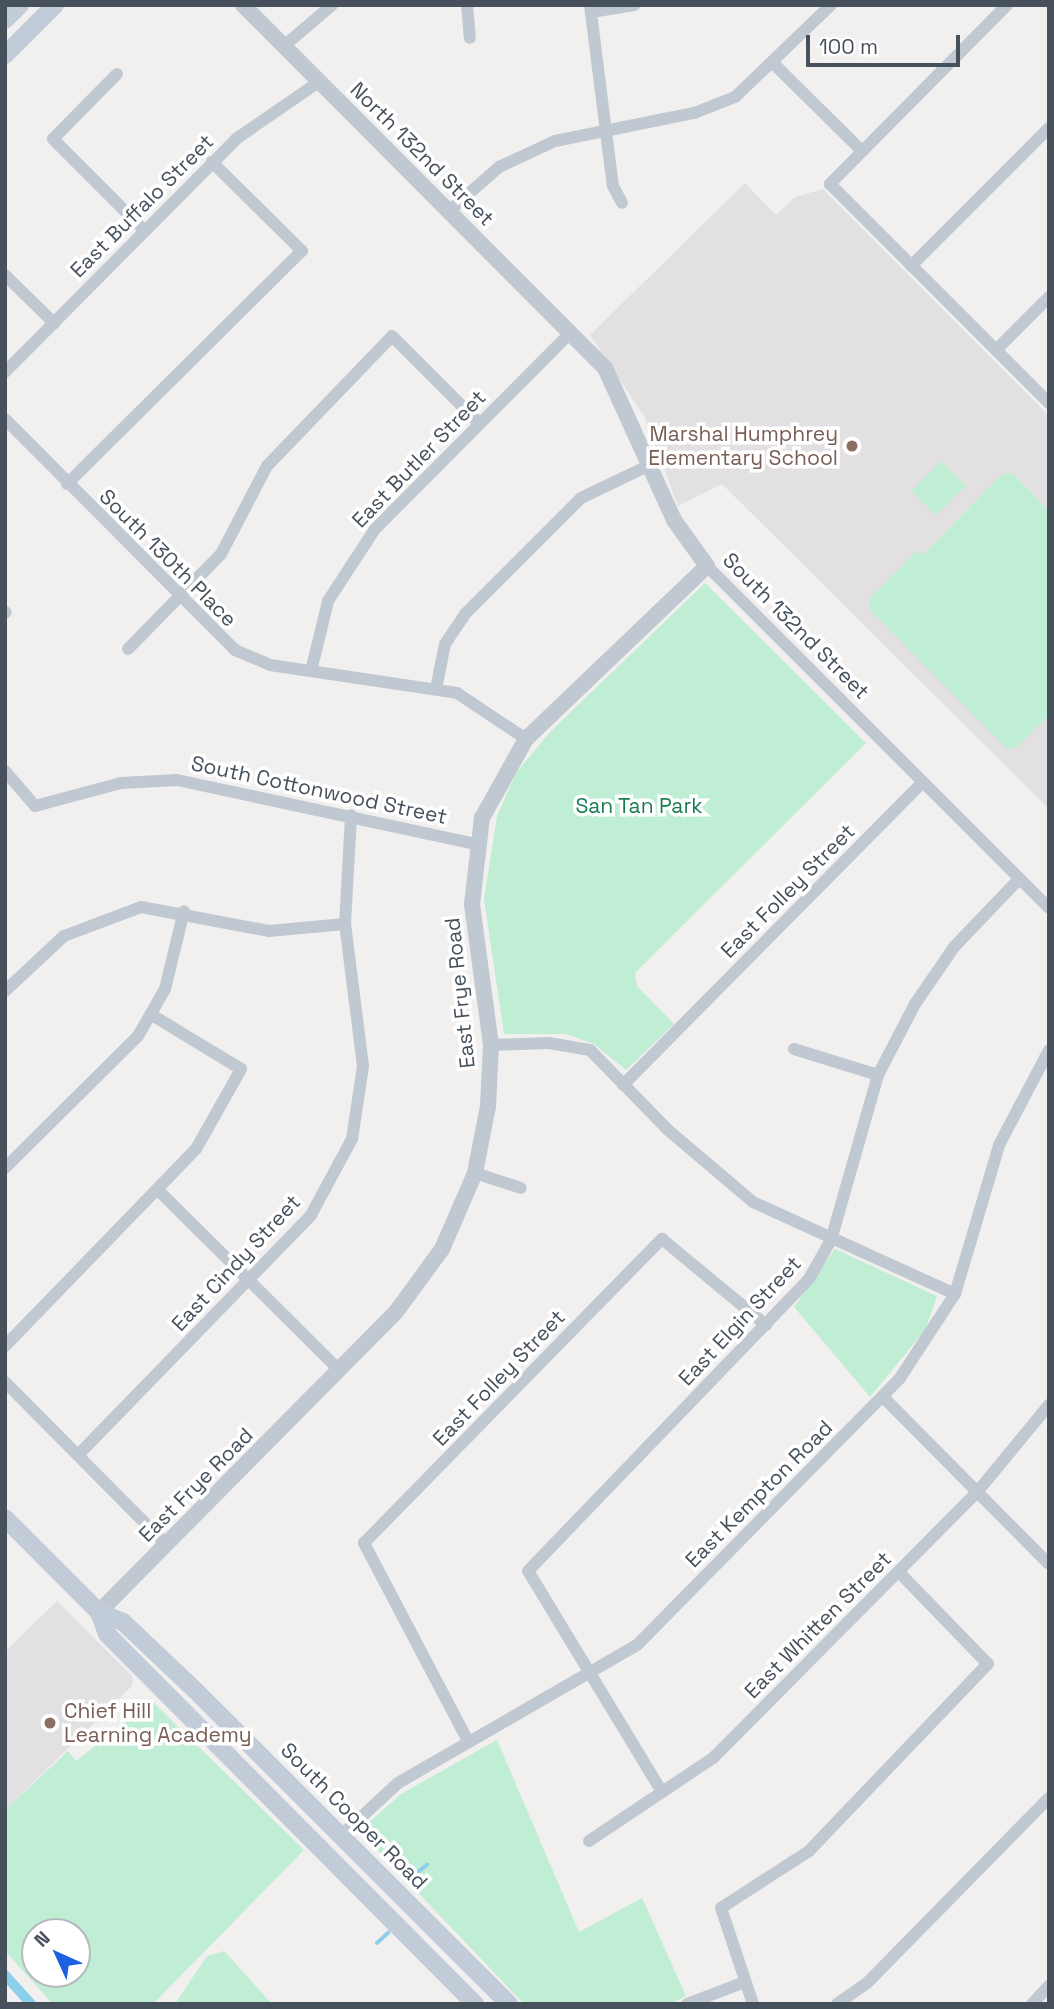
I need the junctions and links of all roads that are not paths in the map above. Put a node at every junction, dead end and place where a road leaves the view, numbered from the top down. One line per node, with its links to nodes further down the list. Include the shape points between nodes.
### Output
1 (20, 5): 10 (main road)
2 (55, 5): 13 (main road)
3 (243, 5): 12 (street, North 132nd Street)
4 (332, 5): 12 (street)
5 (467, 5): 11 (street)
6 (634, 5): 9 (street)
7 (831, 5): 14 (street)
8 (1007, 5): 19 (street)
9 (590, 9): 18 (street)
10 (5, 20)
11 (470, 38)
12 (284, 47): 16 (street, North 132nd Street)
13 (5, 55)
14 (775, 65): 18 (street, via 735,97 694,113); 19 (street)
15 (117, 74): 23 (street, via 53,139)
16 (320, 81): 20 (street, East Buffalo Street); 22 (street, North 132nd Street)
17 (1049, 128): 24 (street)
18 (605, 129): 21 (street, via 613,186); 22 (street, via 516,157)
19 (862, 151): 24 (street, via 830,184)
20 (212, 162): 23 (street, East Buffalo Street); 35 (street, via 302,251)
21 (622, 203)
22 (449, 211): 28 (street, North 132nd Street)
23 (144, 230): 27 (street, East Buffalo Street)
24 (911, 266): 29 (street)
25 (5, 275): 27 (street)
26 (1049, 297): 29 (street)
27 (54, 323): 30 (street, East Buffalo Street)
28 (571, 332): 33 (street, East Butler Street); 34 (street, South 132nd Street, via 615,384)
29 (996, 350): 31 (street)
30 (5, 373)
31 (1049, 403)
32 (5, 419): 35 (street, South 130th Place)
33 (480, 424): 37 (street, via 392,336 267,466 220,554); 39 (street, East Butler Street, via 355,556 328,601)
34 (652, 464): 36 (street, South 132nd Street, via 674,520); 40 (street, via 581,498 465,614 445,643)
35 (68, 484): 37 (street, South 130th Place)
36 (707, 566): 41 (street, East Frye Road); 43 (street, South 132nd Street)
37 (179, 599): 38 (street); 39 (street, South 130th Place, via 250,658)
38 (128, 649)
39 (311, 671): 40 (street, South 130th Place)
40 (436, 690): 41 (street, South 130th Place, via 484,706)
41 (526, 739): 45 (street, East Frye Road, via 493,793)
42 (5, 771): 44 (street, South Cottonwood Street, via 35,806 121,783 177,780)
43 (922, 783): 46 (street, South 132nd Street); 56 (street, East Folley Street)
44 (351, 815): 45 (street, South Cottonwood Street); 49 (street, East Cindy Street)
45 (476, 844): 52 (street, East Frye Road, via 472,904)
46 (1019, 879): 47 (street, South 132nd Street); 55 (street, East Elgin Street, via 954,947)
47 (1049, 908)
48 (184, 911): 49 (street, via 269,931); 50 (street, via 141,908 98,918 64,936); 51 (street, via 171,972)
49 (345, 924): 62 (street, East Cindy Street, via 363,1066 352,1139 311,1216)
50 (5, 991)
51 (152, 1014): 57 (street); 60 (street, via 241,1069 196,1149)
52 (491, 1045): 56 (street, via 549,1043 590,1050); 58 (street, East Frye Road, via 488,1114)
53 (794, 1049): 55 (street)
54 (1049, 1050): 63 (street, East Kempton Road, via 999,1145)
55 (878, 1075): 61 (street, East Elgin Street)
56 (623, 1085): 61 (street, via 727,1184)
57 (5, 1168)
58 (475, 1173): 59 (street); 66 (street, East Frye Road, via 431,1268)
59 (521, 1188)
60 (159, 1191): 62 (street); 65 (street)
61 (831, 1240): 63 (street); 64 (street, East Elgin Street, via 809,1279)
62 (249, 1280): 66 (street); 70 (street, East Cindy Street)
63 (955, 1294): 68 (street, East Kempton Road, via 928,1344)
64 (766, 1325): 78 (street, East Elgin Street, via 528,1571); 80 (street, East Folley Street, via 662,1239 364,1543)
65 (5, 1346)
66 (339, 1370): 73 (street, East Frye Road)
67 (5, 1382): 70 (street)
68 (883, 1397): 71 (street); 78 (street, East Kempton Road, via 637,1645)
69 (1049, 1405): 71 (street, East Whitten Street)
70 (78, 1455): 73 (street)
71 (978, 1491): 74 (street); 75 (street, East Whitten Street)
72 (5, 1518): 76 (main road, South Cooper Road)
73 (166, 1544): 76 (street, East Frye Road)
74 (1049, 1564)
75 (898, 1572): 81 (street, East Whitten Street, via 713,1758); 86 (street, via 988,1664 808,1851 721,1908)
76 (99, 1612): 77 (main road, South Cooper Road, via 122,1622); 79 (main road, South Cooper Road, via 107,1634)
77 (167, 1664): 79 (main road); 83 (main road, South Cooper Road)
78 (590, 1678): 80 (street, East Kempton Road); 81 (street)
79 (152, 1679): 85 (main road, South Cooper Road)
80 (467, 1741): 83 (street, East Kempton Road, via 398,1783)
81 (662, 1792): 84 (street, East Whitten Street)
82 (1049, 1798): 92 (street, via 868,1982)
83 (342, 1835): 85 (main road); 89 (main road, South Cooper Road)
84 (589, 1841)
85 (325, 1852): 88 (main road, South Cooper Road)
86 (745, 1982): 90 (street); 91 (street)
87 (1049, 1986): 93 (street)
88 (475, 2004)
89 (509, 2004)
90 (687, 2004)
91 (752, 2004)
92 (837, 2004)
93 (1031, 2004)

